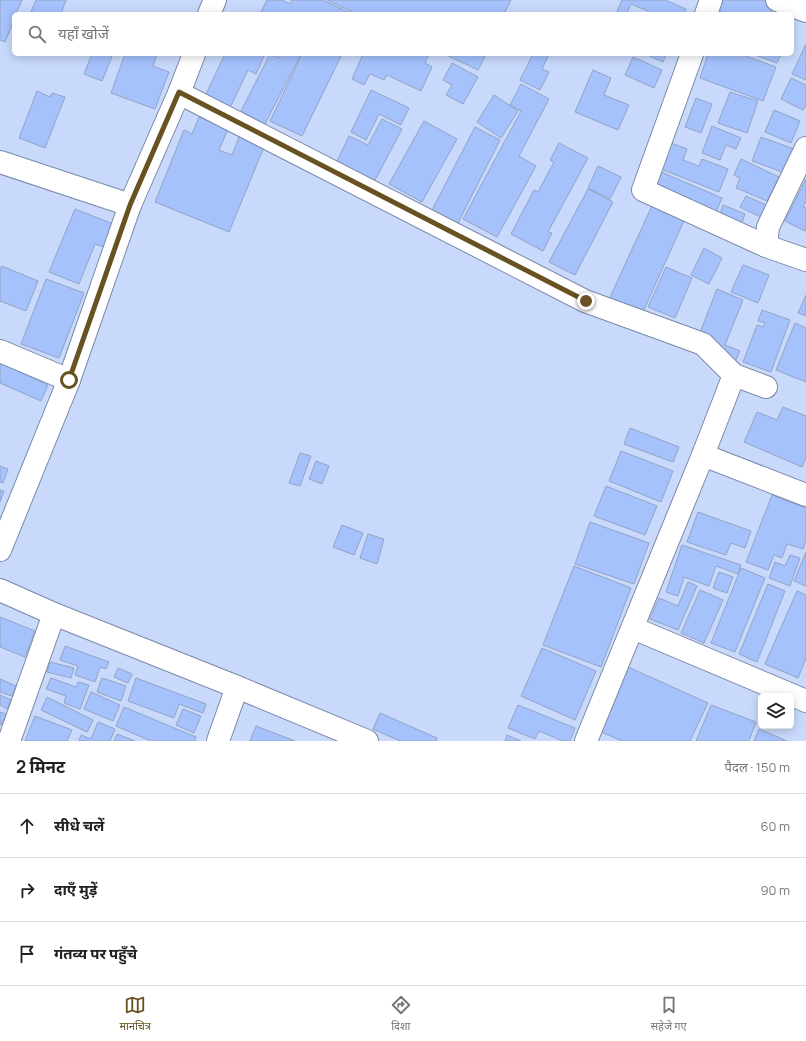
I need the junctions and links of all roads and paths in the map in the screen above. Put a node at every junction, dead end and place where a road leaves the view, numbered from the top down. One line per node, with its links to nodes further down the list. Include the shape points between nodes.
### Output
1 (215, 0): 5 (street)
2 (711, 0): 6 (street)
3 (777, 0): 4 (street)
4 (806, 11)
5 (210, 12)
6 (707, 12)
7 (193, 56): 9 (street)
8 (691, 56): 13 (street, via 643,190)
9 (179, 92): 12 (street); 16 (street, via 586,301 702,344)
10 (806, 148): 13 (street, via 768,227)
11 (0, 162): 12 (street)
12 (130, 205): 17 (street)
13 (766, 246): 14 (street)
14 (806, 260)
15 (0, 351): 17 (street)
16 (734, 375): 18 (street); 19 (street)
17 (69, 380): 21 (street)
18 (766, 387)
19 (703, 455): 20 (street); 24 (street)
20 (806, 495)
21 (0, 550)
22 (0, 590): 23 (street)
23 (54, 614): 25 (street); 27 (street)
24 (633, 628): 26 (street); 30 (street)
25 (237, 687): 28 (street); 29 (street)
26 (806, 701)
27 (9, 741)
28 (218, 741)
29 (367, 741)
30 (586, 741)

